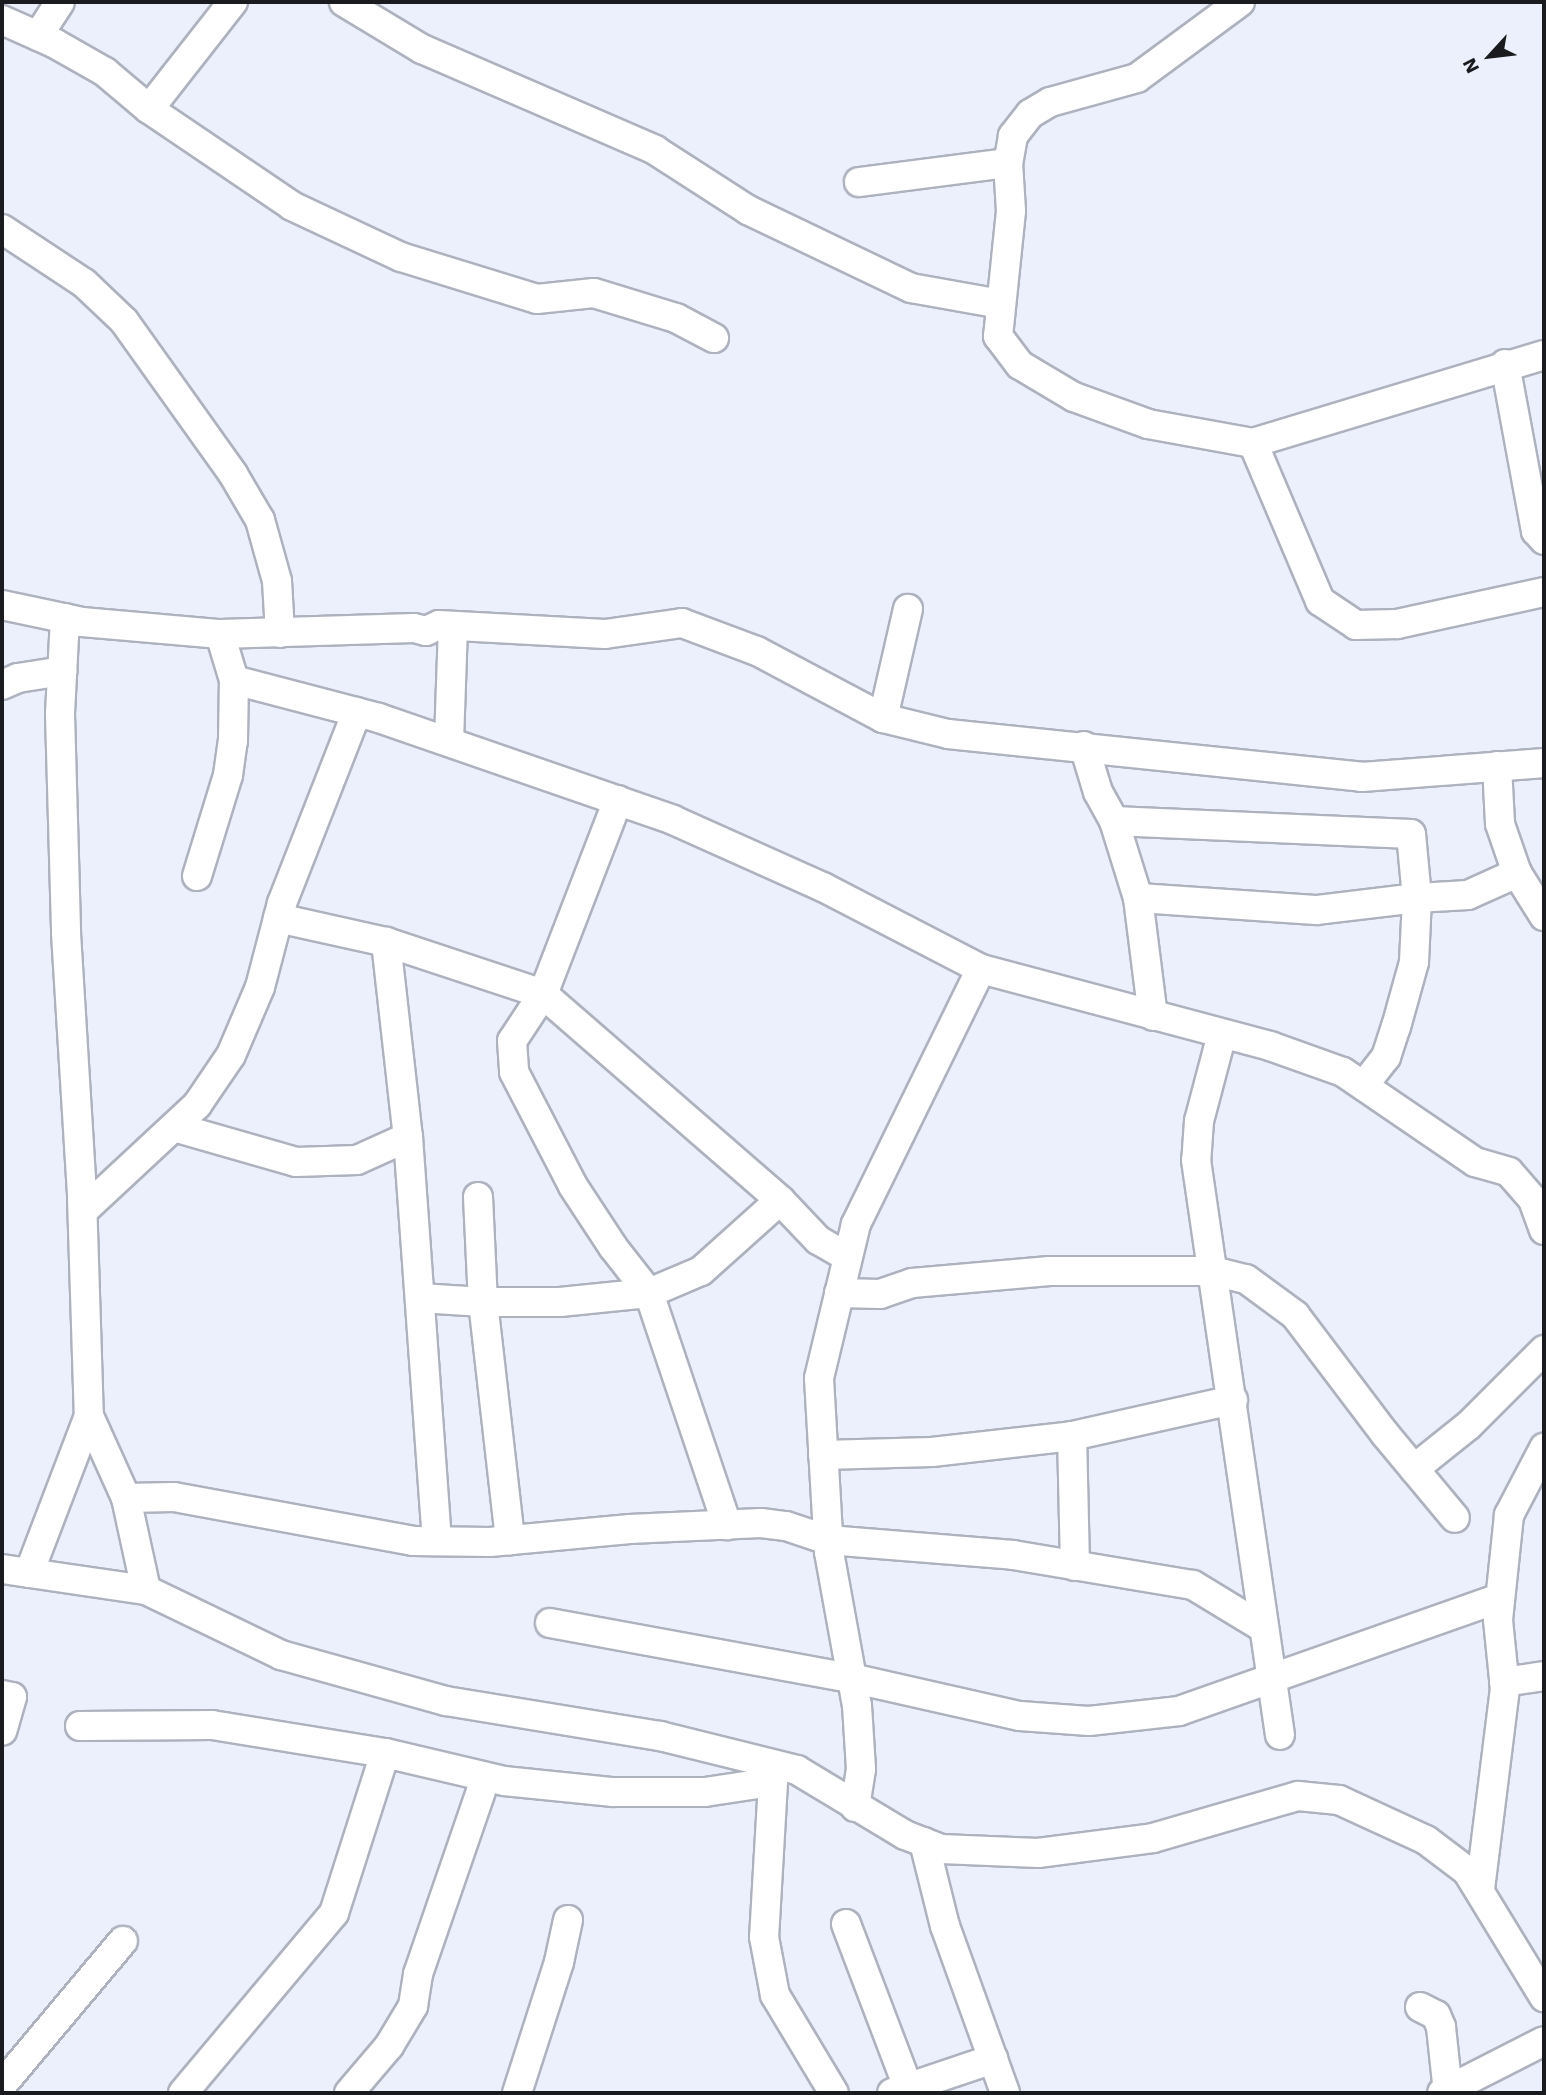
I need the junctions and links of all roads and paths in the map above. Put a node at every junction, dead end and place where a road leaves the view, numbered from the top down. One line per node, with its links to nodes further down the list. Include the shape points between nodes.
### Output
1 (60, 2): 6 (street)
2 (233, 2): 7 (street)
3 (344, 2): 11 (street, via 422,49 655,150 748,210 911,288)
4 (1240, 2): 8 (street, via 1137,78 1050,102 1030,114 1013,136)
5 (2, 20): 6 (street)
6 (38, 36): 7 (street, via 105,72)
7 (149, 109): 12 (street, via 292,206 401,257 537,299 594,293 676,318)
8 (1008, 163): 9 (street); 11 (street, via 1012,211)
9 (859, 182)
10 (2, 229): 23 (street, via 84,284 124,321 233,474 260,520 277,581)
11 (1001, 304): 15 (street, via 998,336 1020,365 1074,397 1148,424)
12 (714, 338)
13 (1544, 355): 14 (street)
14 (1505, 364): 15 (street); 16 (street)
15 (1253, 443): 18 (street, via 1321,601 1356,625 1396,624)
16 (1533, 454): 17 (street, via 1536,531)
17 (1544, 540)
18 (1544, 592)
19 (2, 605): 21 (street)
20 (908, 609): 29 (street)
21 (65, 618): 24 (street); 25 (street)
22 (453, 627): 23 (street); 29 (street, via 605,634 682,624 757,651); 30 (street)
23 (279, 633): 24 (street)
24 (220, 634): 26 (street)
25 (62, 671): 27 (street); 52 (street, via 66,933)
26 (234, 680): 28 (street); 37 (street, via 228,775)
27 (2, 685)
28 (358, 712): 30 (street); 41 (street)
29 (883, 718): 31 (street, via 948,734)
30 (449, 741): 34 (street)
31 (1084, 747): 33 (street, via 1362,777); 35 (street, via 1098,792)
32 (1544, 763): 33 (street)
33 (1497, 766): 36 (street, via 1500,824)
34 (618, 800): 43 (street, via 822,887); 44 (street)
35 (1114, 821): 38 (street); 39 (street, via 1411,834)
36 (1517, 873): 39 (street, via 1468,895); 40 (street)
37 (197, 876)
38 (1138, 898): 39 (street, via 1316,910); 45 (street)
39 (1417, 898): 47 (street, via 1414,962 1396,1027 1386,1057)
40 (1544, 916)
41 (278, 918): 42 (street); 48 (street, via 260,988 230,1055 197,1105)
42 (386, 942): 44 (street); 49 (street)
43 (981, 970): 45 (street); 54 (street, via 856,1224)
44 (543, 994): 51 (street); 56 (street, via 512,1041 514,1072 573,1186)
45 (1153, 1016): 46 (street)
46 (1222, 1034): 47 (street, via 1343,1072); 55 (street, via 1199,1121 1196,1160)
47 (1364, 1085): 53 (street, via 1475,1162 1509,1172)
48 (174, 1127): 49 (street, via 296,1162 357,1160); 52 (street)
49 (408, 1138): 58 (street)
50 (478, 1197): 59 (street)
51 (780, 1200): 54 (street, via 818,1240); 56 (street, via 701,1271)
52 (83, 1211): 62 (street)
53 (1543, 1220)
54 (848, 1257): 57 (street)
55 (1213, 1272): 57 (street, via 1049,1271 912,1283 880,1294); 61 (street); 66 (street, via 1246,1279 1295,1315)
56 (649, 1293): 59 (street, via 560,1302); 69 (street)
57 (839, 1293): 65 (street, via 819,1378)
58 (420, 1298): 59 (street); 72 (street)
59 (483, 1303): 70 (street)
60 (1544, 1350): 66 (street, via 1469,1426)
61 (1233, 1400): 63 (street); 78 (street)
62 (89, 1416): 67 (street); 74 (street)
63 (1072, 1436): 65 (street, via 932,1452); 73 (street)
64 (1544, 1448): 76 (street, via 1508,1515)
65 (823, 1455): 71 (street)
66 (1414, 1469): 68 (street)
67 (126, 1498): 72 (street, via 174,1497 400,1539); 75 (street)
68 (1455, 1518)
69 (727, 1525): 70 (street); 71 (street, via 786,1526)
70 (510, 1540): 72 (street)
71 (828, 1540): 73 (street, via 1013,1555); 80 (street)
72 (437, 1541)
73 (1076, 1566): 78 (street, via 1193,1585)
74 (15, 1571): 75 (street)
75 (145, 1590): 88 (street, via 281,1655 446,1701 660,1736)
76 (1499, 1609): 81 (street); 82 (street)
77 (550, 1623): 80 (street)
78 (1262, 1627): 81 (street)
79 (1544, 1676): 82 (street)
80 (851, 1678): 81 (street, via 1020,1716 1089,1721 1179,1711); 90 (street, via 861,1769)
81 (1273, 1678): 86 (street)
82 (1504, 1678): 92 (street)
83 (2, 1695): 85 (street, via 12,1697)
84 (80, 1726): 87 (street, via 212,1725)
85 (2, 1731)
86 (1280, 1735)
87 (385, 1753): 89 (street); 103 (street, via 334,1913)
88 (773, 1774): 89 (street, via 705,1792 613,1792); 90 (street, via 797,1770); 106 (street, via 764,1937 775,1995)
89 (486, 1777): 104 (street, via 418,1974 413,2006 389,2046)
90 (855, 1807): 91 (street)
91 (923, 1842): 92 (street, via 940,1849 1038,1853 1153,1838 1298,1796 1311,1797 1339,1800 1426,1840 1467,1871); 99 (street, via 945,1926)
92 (1480, 1889): 96 (street)
93 (568, 1920): 105 (street)
94 (846, 1924): 101 (street)
95 (123, 1941): 100 (street)
96 (1544, 1997)
97 (1420, 2007): 102 (street, via 1436,2015 1441,2027)
98 (1544, 2041): 102 (street)
99 (993, 2059): 101 (street); 107 (street)
100 (2, 2085)
101 (899, 2090)
102 (1446, 2092)
103 (183, 2093)
104 (349, 2093)
105 (517, 2093)
106 (834, 2093)
107 (1005, 2093)

